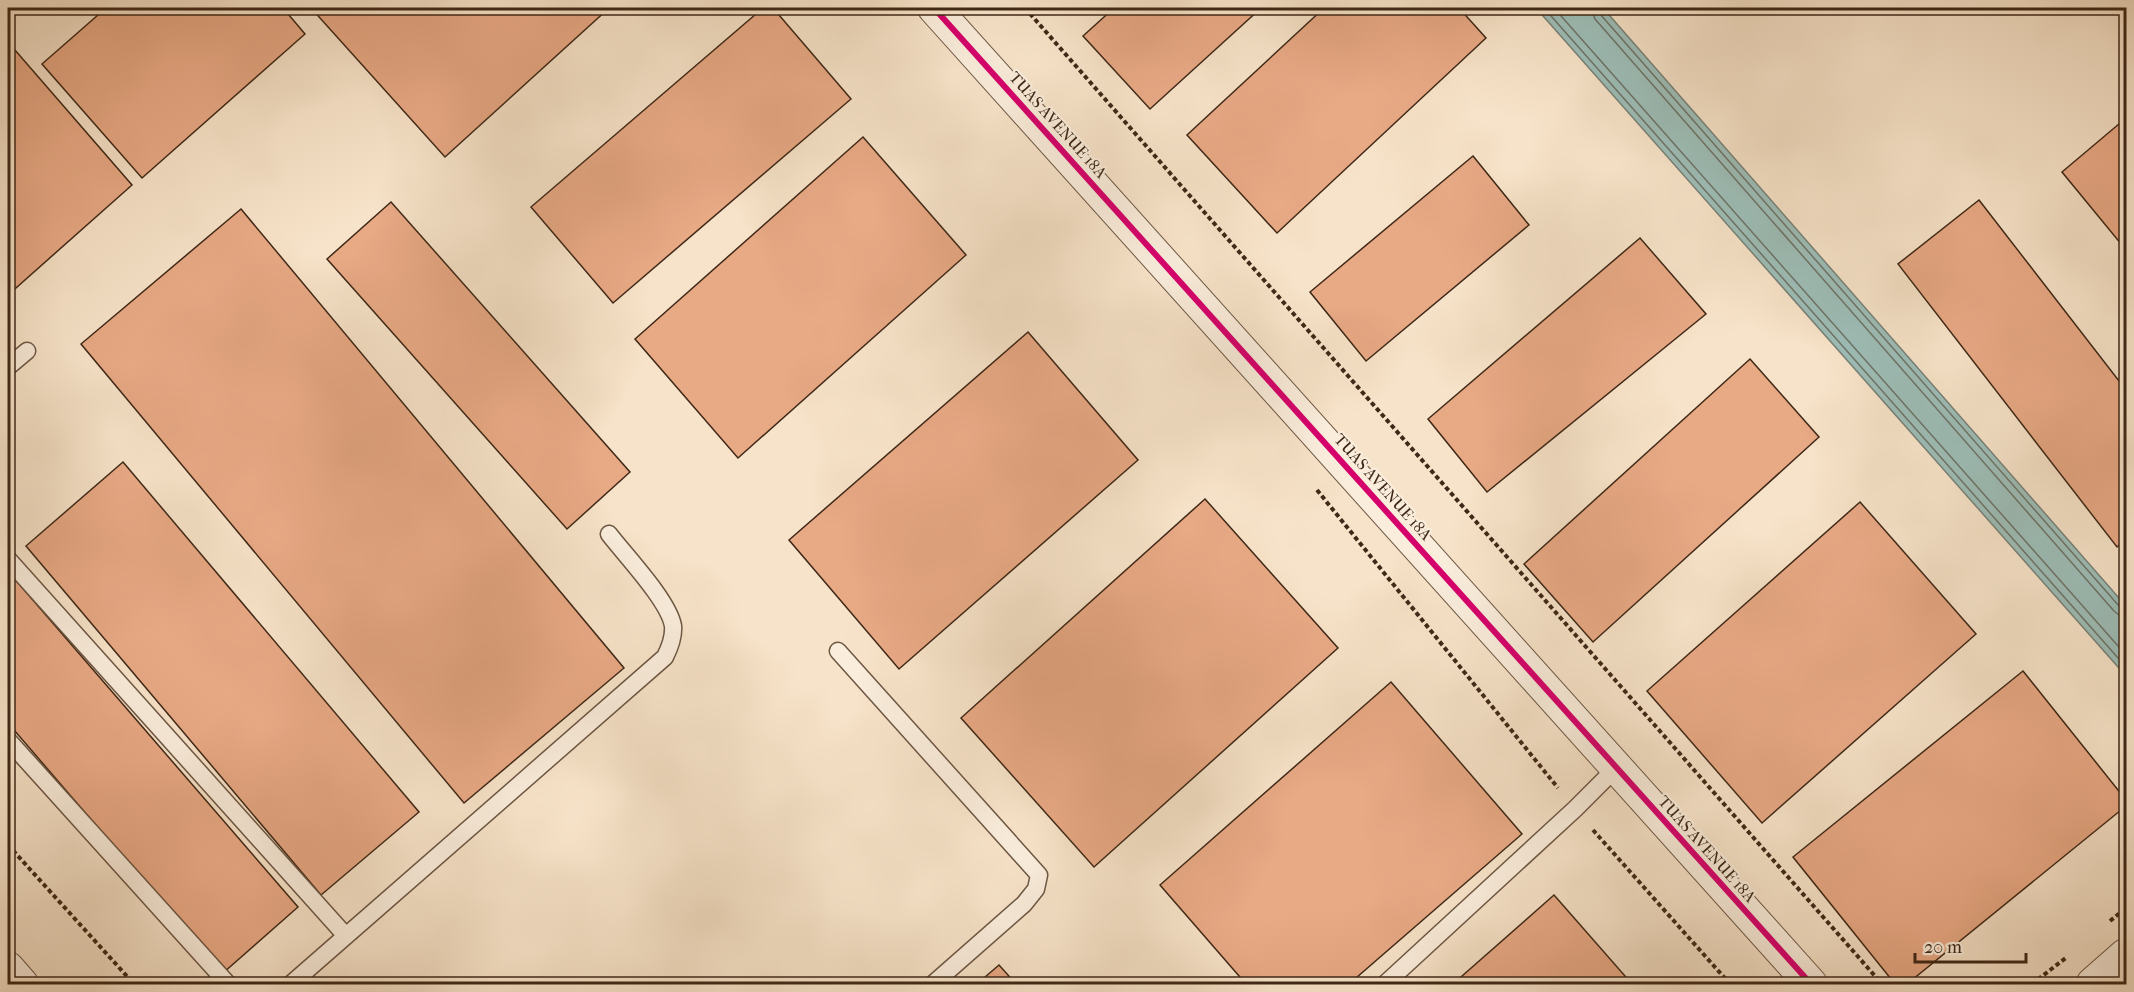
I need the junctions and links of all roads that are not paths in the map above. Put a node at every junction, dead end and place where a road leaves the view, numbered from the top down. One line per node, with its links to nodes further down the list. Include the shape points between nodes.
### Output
1 (934, 8): 8 (street, TUAS AVENUE 18A)
2 (27, 351): 3 (lane)
3 (8, 367)
4 (609, 534): 9 (lane, via 667,609 673,635 665,657)
5 (8, 559): 9 (lane)
6 (838, 651): 15 (lane, via 1039,875 1036,889 1024,904)
7 (8, 740): 13 (lane)
8 (1616, 768): 16 (lane); 17 (street, TUAS AVENUE 18A)
9 (346, 936): 14 (lane)
10 (2127, 955): 18 (street)
11 (8, 968): 12 (street)
12 (22, 984)
13 (228, 984)
14 (291, 984)
15 (933, 984)
16 (1385, 984)
17 (1811, 984)
18 (2094, 984)

